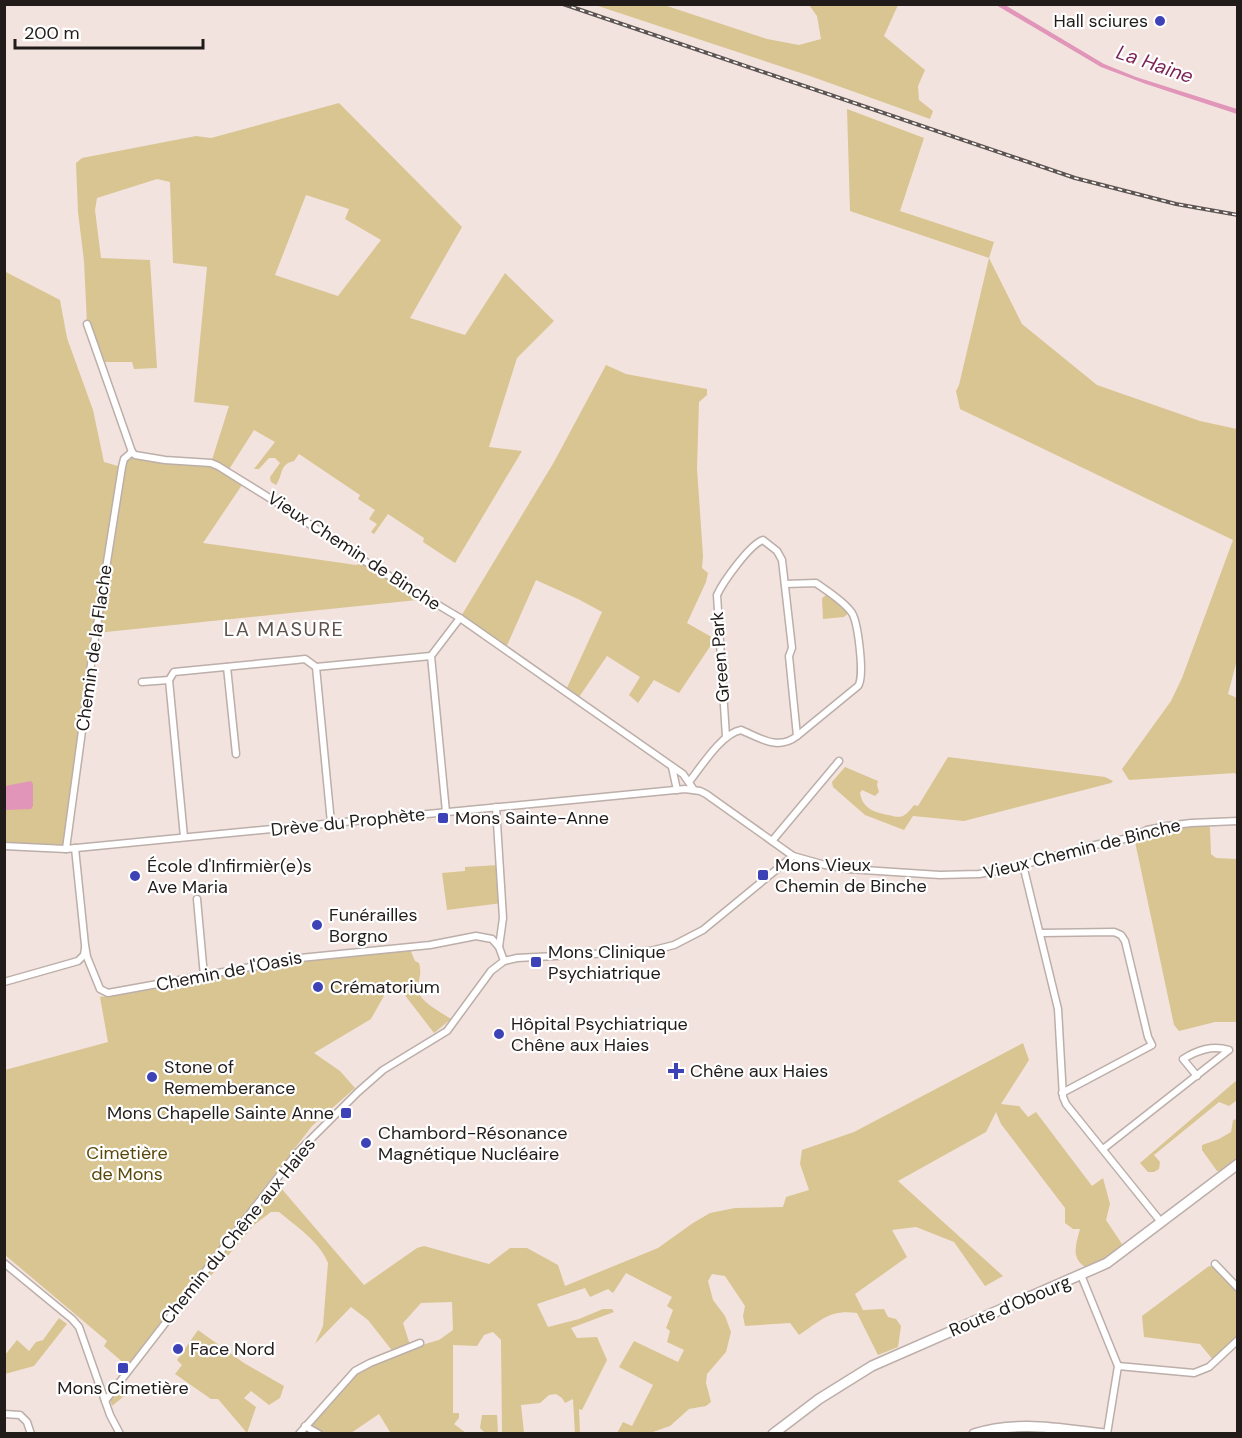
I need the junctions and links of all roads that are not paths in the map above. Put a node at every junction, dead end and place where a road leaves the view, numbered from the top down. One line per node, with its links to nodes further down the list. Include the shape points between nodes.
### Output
1 (87, 324): 2 (street)
2 (132, 452): 4 (street, Vieux Chemin de Binche, via 140,457 218,466); 26 (street, Chemin de la Flache, via 122,467)
3 (785, 584): 10 (street, Green Park, via 780,555 763,540 726,579 717,595); 11 (street, Green Park); 11 (street, via 816,582 851,611 856,622 861,673 858,686)
4 (460, 618): 5 (street); 14 (street, Vieux Chemin de Binche)
5 (431, 656): 7 (street); 19 (street)
6 (227, 667): 7 (street, via 305,659); 8 (street, via 174,672); 12 (street)
7 (316, 667): 21 (street)
8 (169, 680): 9 (street); 22 (street)
9 (142, 682)
10 (726, 736): 11 (street, via 741,730 774,744); 15 (street)
11 (797, 736)
12 (236, 754)
13 (839, 761): 23 (street)
14 (672, 766): 15 (street, Vieux Chemin de Binche); 17 (street)
15 (689, 782): 16 (street, Vieux Chemin de Binche)
16 (693, 789): 17 (street, Drève du Prophète); 23 (street, Vieux Chemin de Binche)
17 (677, 790): 18 (street, Drève du Prophète)
18 (496, 807): 19 (street, Drève du Prophète); 32 (street, via 503,918)
19 (446, 812): 21 (street, Drève du Prophète)
20 (1238, 821): 28 (street, Vieux Chemin de Binche, via 1147,830 1134,837)
21 (331, 824): 22 (street, Drève du Prophète)
22 (184, 837): 25 (street, Drève du Prophète)
23 (772, 841): 27 (street, Vieux Chemin de Binche)
24 (4, 846): 26 (street, Drève du Prophète)
25 (75, 848): 26 (street, Drève du Prophète); 31 (street, Chemin de l'Oasis)
26 (66, 849)
27 (793, 856): 28 (street, Vieux Chemin de Binche, via 848,869 948,875 979,874); 33 (street, via 703,930 674,945 650,951)
28 (1023, 865): 30 (street)
29 (197, 899): 34 (street)
30 (1041, 933): 37 (street, via 1058,1009); 37 (street, via 1121,935 1152,1045)
31 (85, 945): 34 (street, Chemin de l'Oasis, via 100,989 108,993); 35 (street, via 84,955 78,961)
32 (499, 947): 33 (street); 34 (street, Chemin de l'Oasis, via 492,939 476,936 430,945 300,958)
33 (504, 961): 48 (street, Chemin du Chêne aux Haies, via 491,971 447,1031 383,1070 296,1154)
34 (204, 976)
35 (4, 982)
36 (1197, 1076): 36 (street, via 1213,1063 1229,1050 1210,1047 1183,1059); 38 (street)
37 (1062, 1093): 38 (street, via 1066,1104)
38 (1103, 1149): 40 (street)
39 (1238, 1164): 40 (main road, Route d'Obourg)
40 (1161, 1222): 43 (main road, Route d'Obourg, via 1114,1258)
41 (4, 1263): 48 (street, via 79,1327)
42 (1215, 1264): 44 (street)
43 (1082, 1275): 47 (street); 55 (main road, Route d'Obourg, via 872,1366)
44 (1238, 1288)
45 (1238, 1340): 47 (street, via 1209,1367 1194,1373)
46 (420, 1343): 50 (street, via 355,1371)
47 (1119, 1366): 57 (street)
48 (105, 1401): 52 (street)
49 (4, 1414): 51 (street, via 20,1415)
50 (305, 1426): 53 (street); 54 (street)
51 (30, 1434)
52 (120, 1434)
53 (299, 1434)
54 (320, 1434)
55 (773, 1434)
56 (974, 1434): 57 (main road, via 1023,1425)
57 (1106, 1434)

